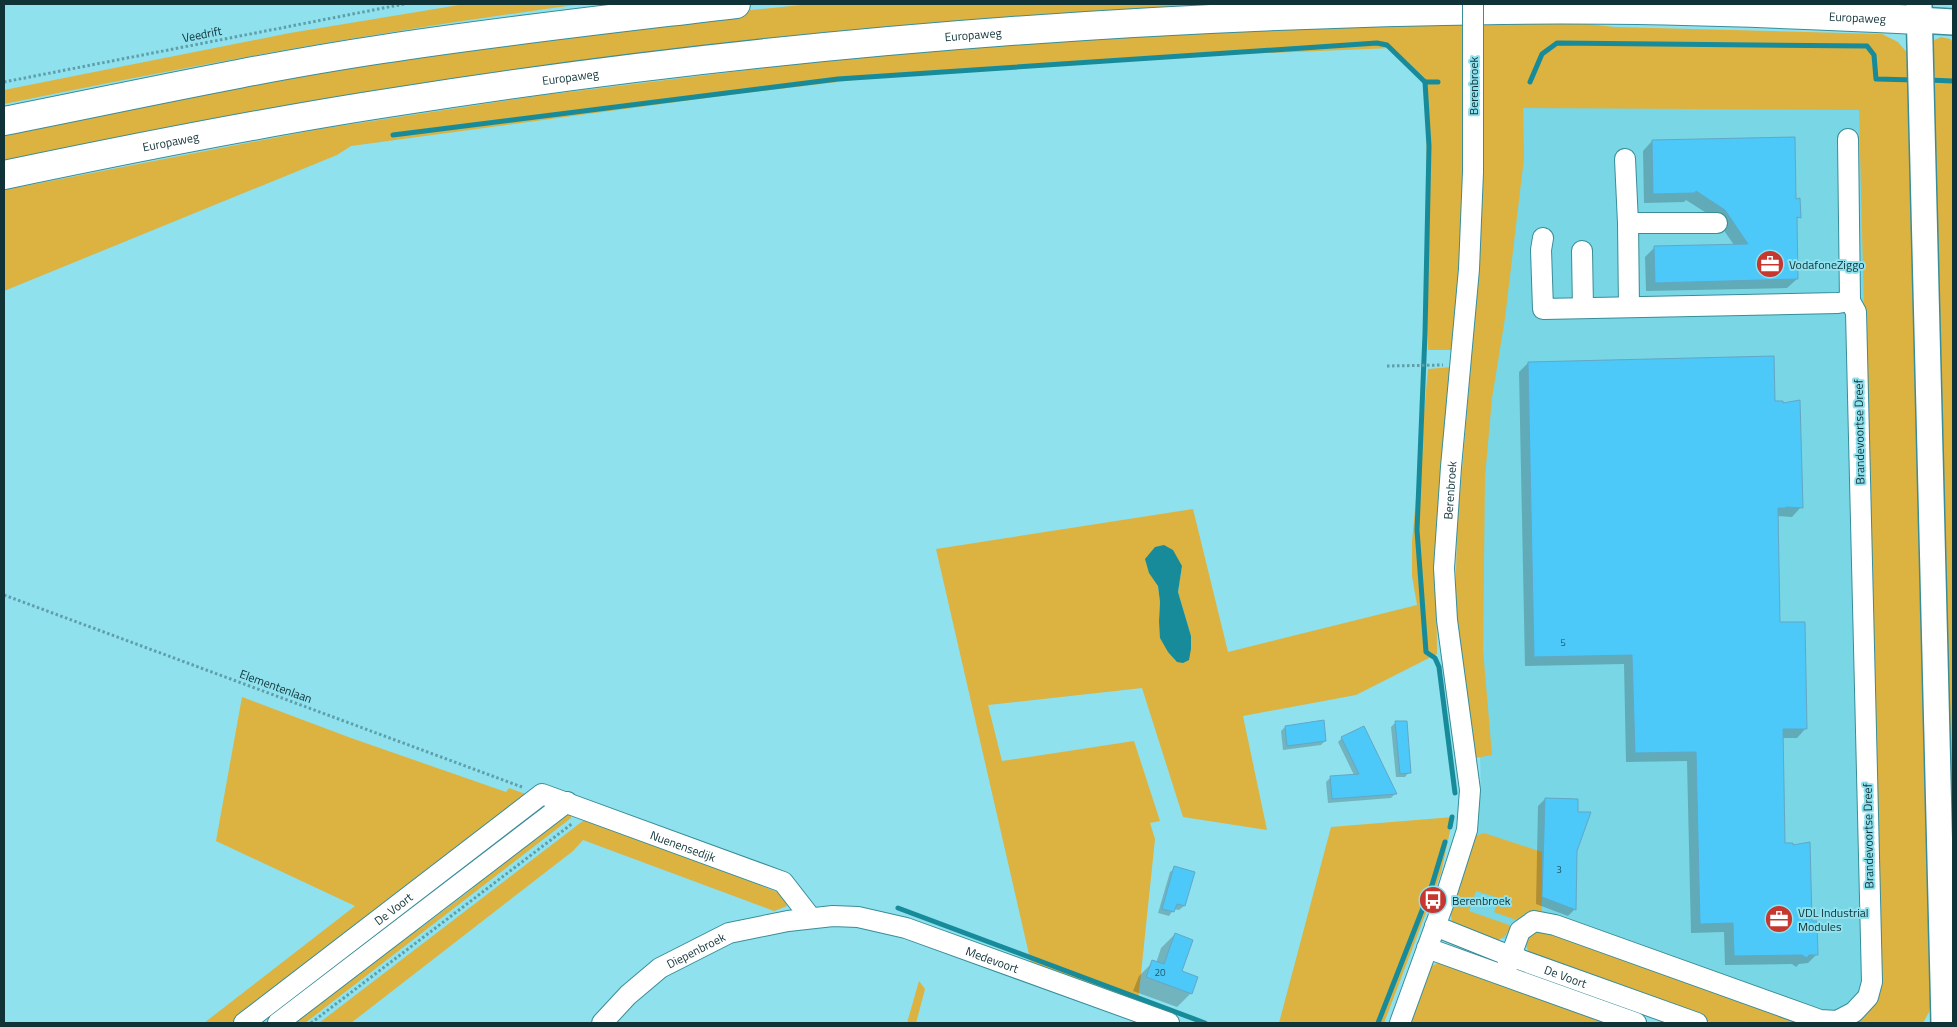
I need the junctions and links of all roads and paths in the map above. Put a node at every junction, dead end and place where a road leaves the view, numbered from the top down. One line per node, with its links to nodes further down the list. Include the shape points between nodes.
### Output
1 (404, 4): 6 (path, Veedrift)
2 (736, 4): 7 (highway, via 382,49)
3 (1473, 4): 18 (street, Berenbroek, bridge, via 1473,172)
4 (1919, 12): 5 (main road, Europaweg); 10 (highway, Europaweg, via 1502,10 1289,15 1049,28 840,46 521,83 162,142); 28 (main road)
5 (1953, 22)
6 (4, 82)
7 (4, 121)
8 (1848, 139): 15 (street)
9 (1625, 159): 11 (street)
10 (4, 175)
11 (1628, 223): 12 (street); 16 (street)
12 (1717, 223)
13 (1543, 238): 17 (street, via 1543,309)
14 (1582, 251): 17 (street)
15 (1853, 306): 16 (street, via 1838,303); 27 (street, Brandevoortse Dreef, via 1872,982 1868,997 1854,1012 1837,1021 1820,1020 1555,925 1534,921 1520,931)
16 (1629, 307): 17 (street)
17 (1583, 308)
18 (1461, 365): 19 (path); 25 (street, Berenbroek, via 1444,568 1447,620 1470,790 1467,830)
19 (1387, 366)
20 (4, 595): 21 (path, Elementenlaan)
21 (542, 794): 22 (street, Nuenensedijk); 30 (street, De Voort)
22 (566, 802): 23 (street, Nuenensedijk); 31 (street, De Voort)
23 (589, 811): 24 (street, Nuenensedijk, via 783,882); 32 (path)
24 (811, 918): 33 (street, Diepenbroek, via 729,933 689,952 660,968); 34 (street, Medevoort, via 858,917 906,928)
25 (1435, 926): 26 (street, Berenbroek); 27 (street, De Voort)
26 (1427, 948): 29 (street, De Voort); 35 (street, Berenbroek)
27 (1510, 956): 29 (street, Brandevoortse Dreef); 37 (street, De Voort)
28 (1943, 974): 38 (main road); 39 (main road)
29 (1504, 975): 36 (street, De Voort)
30 (244, 1023)
31 (278, 1023)
32 (310, 1023)
33 (602, 1023)
34 (1169, 1023)
35 (1400, 1023)
36 (1636, 1023)
37 (1697, 1023)
38 (1931, 1023)
39 (1944, 1023)

